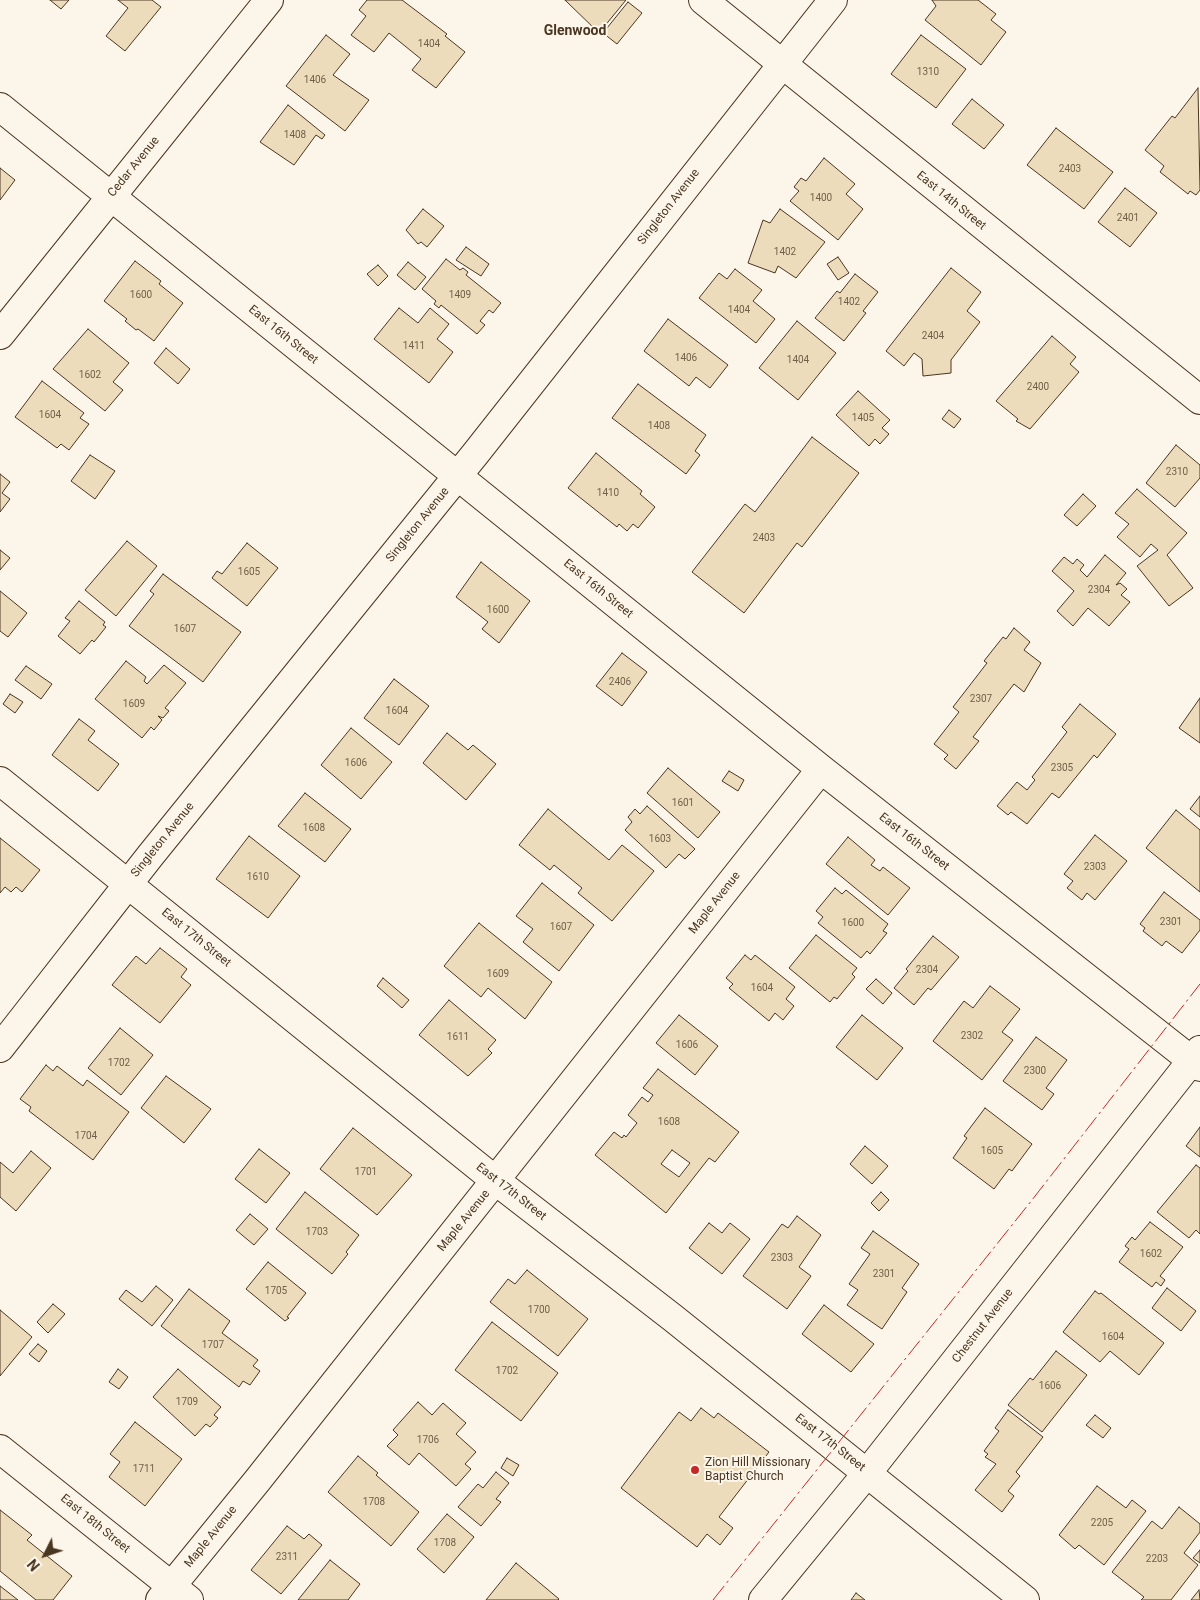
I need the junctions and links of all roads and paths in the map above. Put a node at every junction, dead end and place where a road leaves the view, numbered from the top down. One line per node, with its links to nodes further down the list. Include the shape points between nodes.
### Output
1 (269, 0): 6 (street, Cedar Avenue)
2 (703, 0): 4 (street, East 14th Street)
3 (833, 0): 4 (street, Singleton Avenue)
4 (781, 64): 8 (street, East 14th Street); 9 (street, Singleton Avenue)
5 (0, 107): 6 (street, East 16th Street)
6 (111, 196): 7 (street, Cedar Avenue); 9 (street, East 16th Street)
7 (0, 335)
8 (1200, 400)
9 (458, 476): 10 (street, East 16th Street); 12 (street, Singleton Avenue)
10 (821, 769): 14 (street, East 16th Street); 15 (street, Maple Avenue)
11 (0, 781): 12 (street, East 17th Street)
12 (128, 884): 13 (street, Singleton Avenue); 15 (street, East 17th Street)
13 (0, 1048)
14 (1197, 1060): 17 (street, Chestnut Avenue)
15 (496, 1181): 17 (street, East 17th Street); 18 (street, Maple Avenue)
16 (0, 1449): 18 (street, East 18th Street)
17 (868, 1472): 19 (street, Chestnut Avenue); 20 (street, East 17th Street)
18 (174, 1595)
19 (763, 1600)
20 (1026, 1600)

